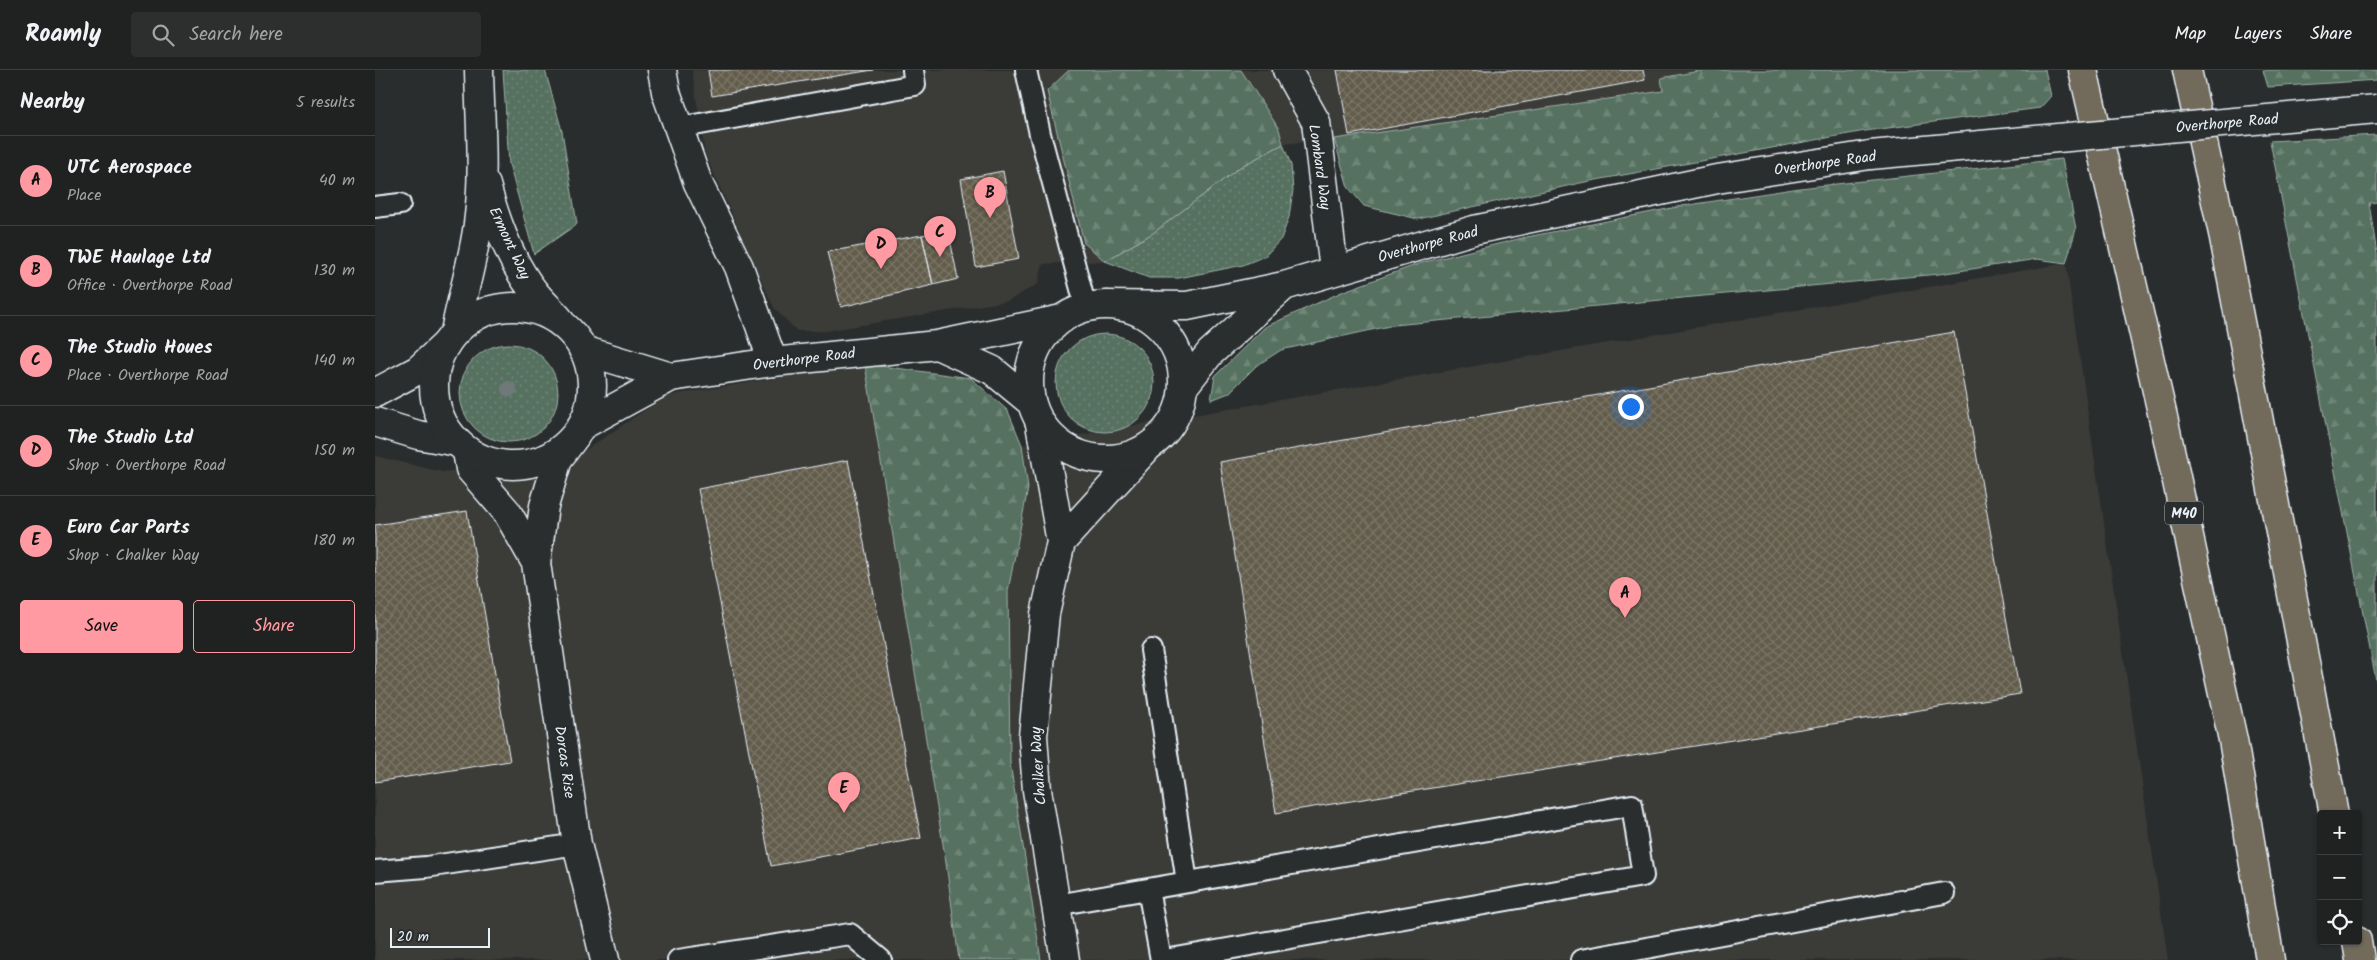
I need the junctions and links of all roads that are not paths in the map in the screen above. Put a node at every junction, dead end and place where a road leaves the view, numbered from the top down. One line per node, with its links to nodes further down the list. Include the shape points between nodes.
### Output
1 (479, 70): 10 (street, Ermont Way)
2 (662, 70): 9 (street)
3 (913, 70): 9 (lane, via 915,85)
4 (1026, 70): 15 (lane)
5 (1287, 70): 13 (street, Lombard Way, via 1316,122)
6 (2083, 70): 45 (highway, M40, via 2233,740)
7 (2187, 70): 31 (highway, via 2223,238)
8 (2377, 109): 13 (street, Overthorpe Road, bridge, via 1869,155 1717,179 1474,230)
9 (678, 128): 19 (street, via 698,183 739,267)
10 (482, 169): 16 (street, Ermont Way, via 473,253); 17 (street, Ermont Way, via 492,206 520,271 534,293)
11 (400, 204): 12 (lane)
12 (375, 207)
13 (1334, 270): 14 (street, Overthorpe Road)
14 (1284, 286): 15 (street, Overthorpe Road, via 1187,306); 21 (street, Overthorpe Road, via 1210,353)
15 (1085, 311): 18 (street, Overthorpe Road); 21 (street, via 1132,309 1154,321 1171,339 1178,354); 23 (street, via 1045,335 1033,356 1029,379)
16 (451, 338): 17 (street, via 476,317 500,308 526,308 550,316); 22 (street, via 418,370); 26 (street, via 437,364 436,405 444,425)
17 (577, 341): 20 (street, Overthorpe Road); 25 (street, via 590,368 593,387 590,406)
18 (937, 345): 19 (street, Overthorpe Road); 23 (street, via 992,370)
19 (773, 362): 20 (street, Overthorpe Road)
20 (671, 377): 25 (street, Overthorpe Road)
21 (1184, 386): 27 (street, via 1179,411 1166,432)
22 (375, 393)
23 (1036, 413): 27 (street, via 1056,441 1077,454 1100,460 1124,458); 28 (street, Chalker Way)
24 (375, 422): 26 (street)
25 (579, 430): 26 (street, via 558,451 537,462 513,465 489,462); 29 (street, Dorcas Rise, via 557,459 544,506)
26 (462, 446): 29 (street, Dorcas Rise, via 470,469 507,512)
27 (1146, 449): 28 (street, Chalker Way)
28 (1061, 542): 37 (street, Chalker Way, via 1045,614 1033,736 1037,790)
29 (536, 563): 32 (street, Dorcas Rise)
30 (1151, 650): 34 (lane)
31 (2333, 810)
32 (577, 844): 33 (lane, via 426,867); 39 (street, Dorcas Rise)
33 (375, 871)
34 (1187, 882): 35 (lane); 43 (lane, via 1632,805 1643,876)
35 (1147, 889): 37 (lane); 43 (lane)
36 (1944, 893): 44 (lane)
37 (1056, 905): 42 (street, Chalker Way)
38 (2358, 945): 46 (highway)
39 (605, 960)
40 (678, 960): 41 (lane, via 850,934)
41 (881, 960)
42 (1065, 960)
43 (1163, 960)
44 (1581, 960)
45 (2270, 960)
46 (2361, 960)

